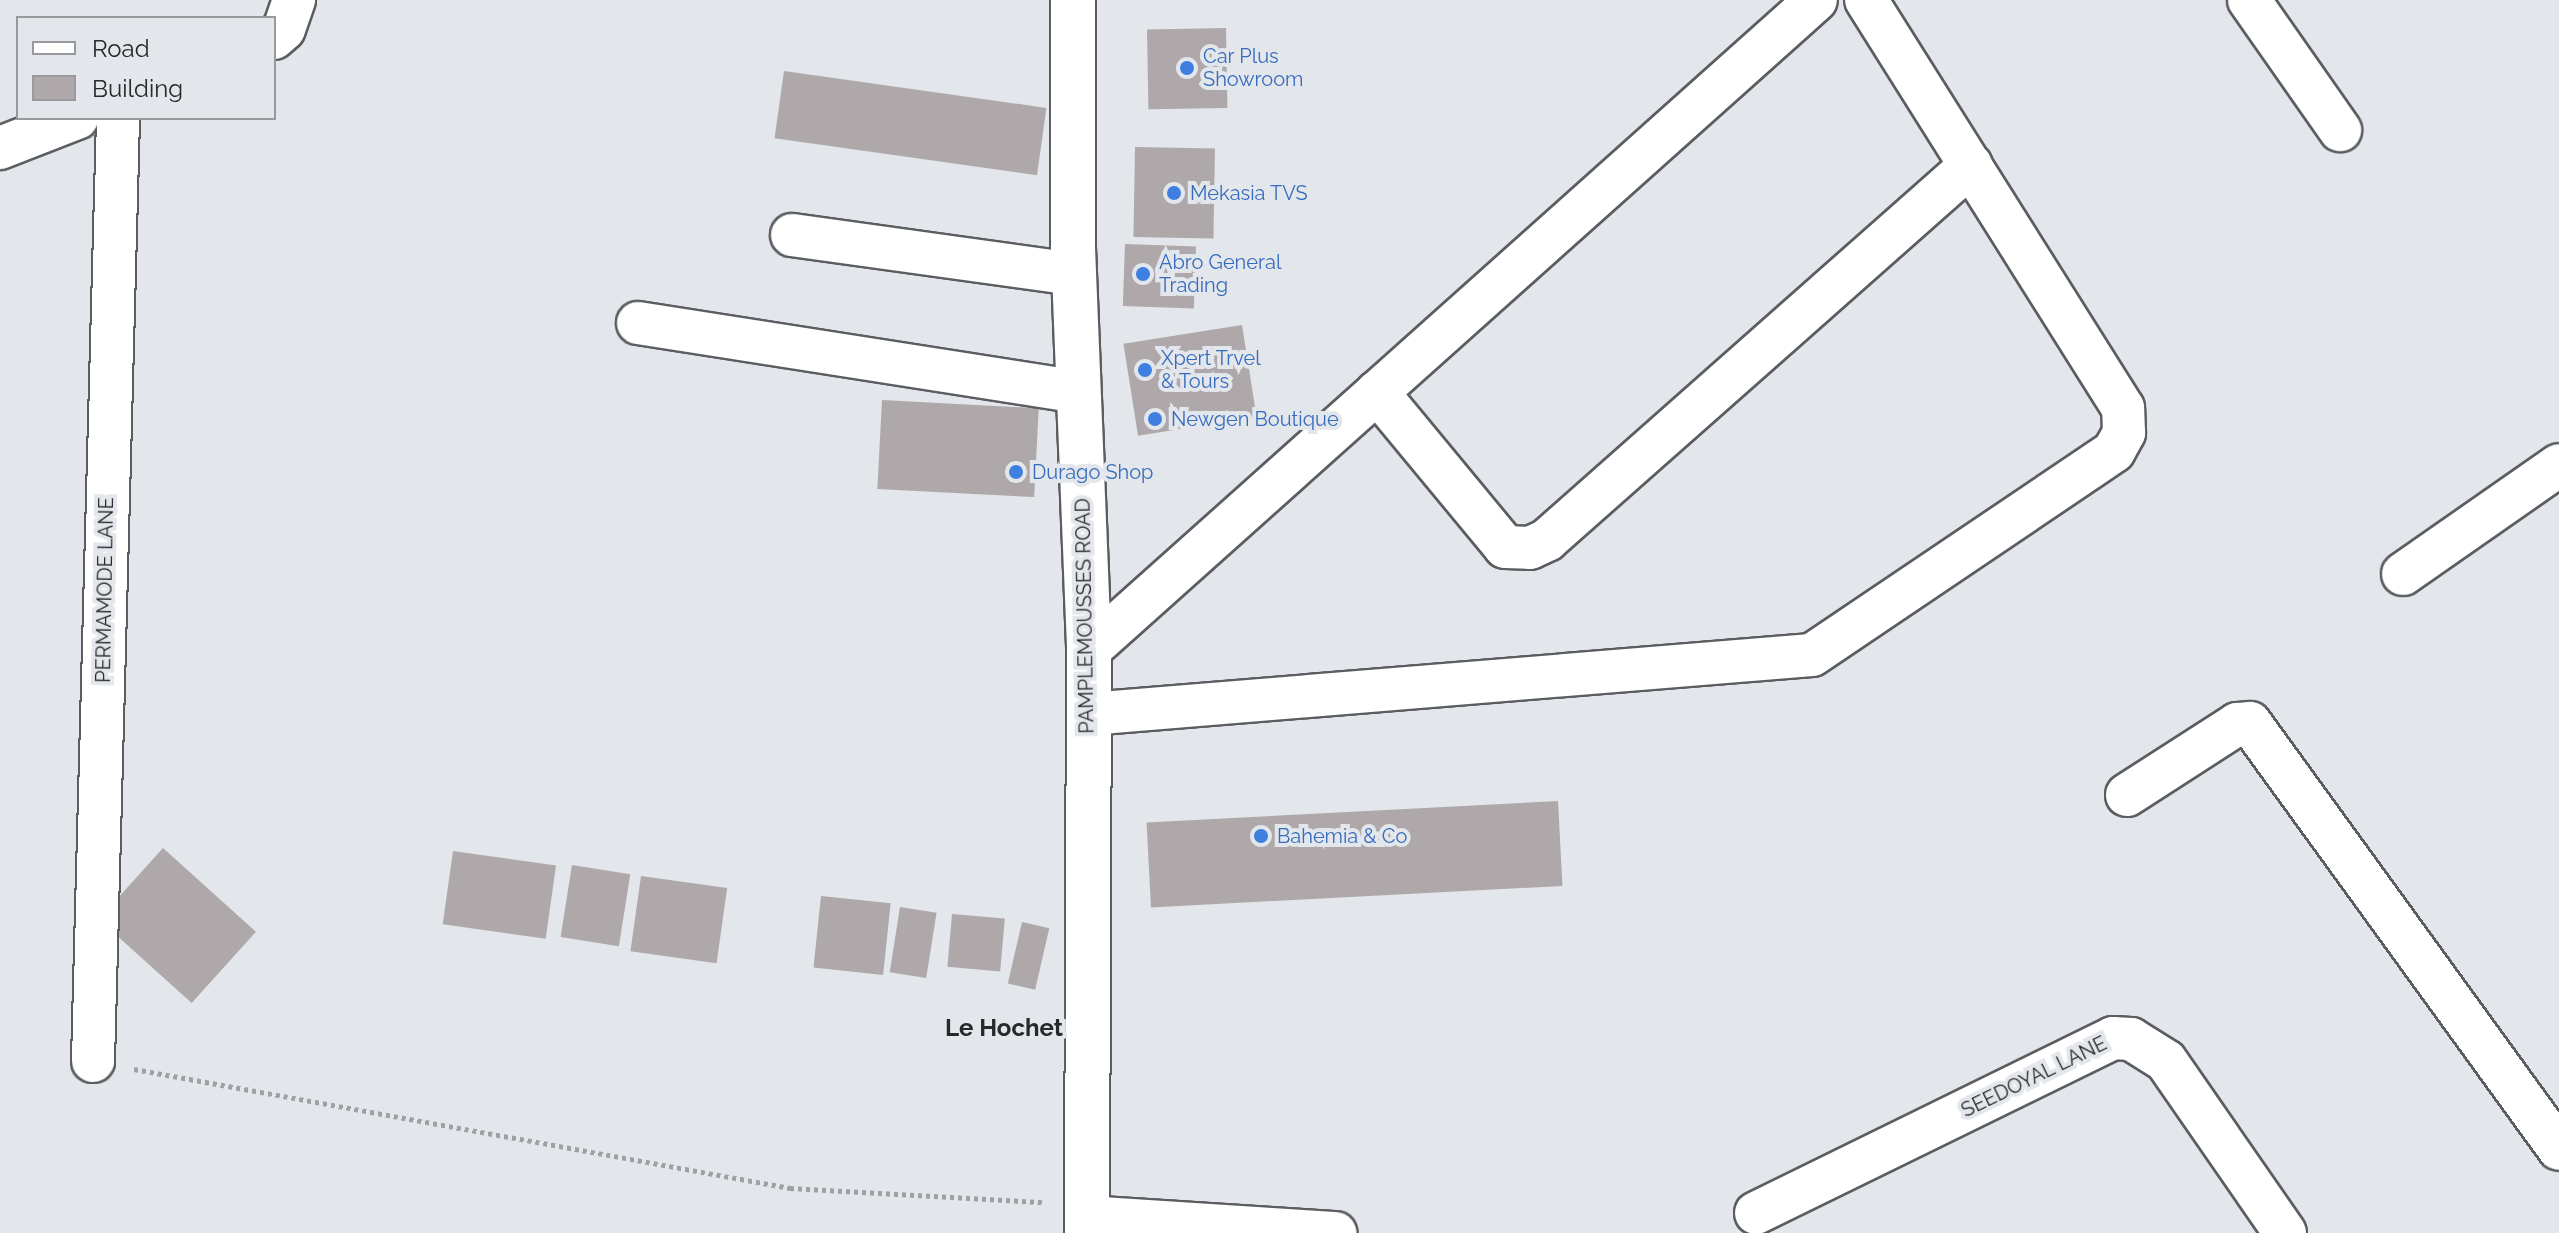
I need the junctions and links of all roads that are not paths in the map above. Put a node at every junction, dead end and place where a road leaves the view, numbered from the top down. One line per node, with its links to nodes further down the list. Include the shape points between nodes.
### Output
1 (294, 0): 6 (street)
2 (1073, 0): 13 (main road, PAMPLEMOUSSES ROAD)
3 (1816, 0): 16 (street)
4 (1866, 0): 11 (street)
5 (2249, 0): 9 (street)
6 (276, 36)
7 (72, 120): 10 (street)
8 (118, 120): 22 (street, PERMAMODE LANE)
9 (2340, 130)
10 (0, 148)
11 (1971, 165): 16 (street, via 1547,540 1530,548 1505,547); 20 (street, via 2123,408 2124,433 2114,451 1812,655)
12 (792, 235): 13 (street)
13 (1074, 274): 15 (main road, PAMPLEMOUSSES ROAD)
14 (638, 323): 15 (street)
15 (1078, 392): 19 (main road, PAMPLEMOUSSES ROAD)
16 (1377, 392): 19 (street)
17 (2559, 465): 18 (street)
18 (2403, 574)
19 (1089, 650): 20 (main road, PAMPLEMOUSSES ROAD)
20 (1089, 714): 25 (main road, PAMPLEMOUSSES ROAD)
21 (2127, 795): 23 (street, via 2237,724 2250,723)
22 (93, 1061)
23 (2559, 1149)
24 (1756, 1213): 27 (street, SEEDOYAL LANE, via 2122,1038 2148,1047 2166,1061)
25 (1087, 1218): 26 (street)
26 (1335, 1233)
27 (2285, 1233)

